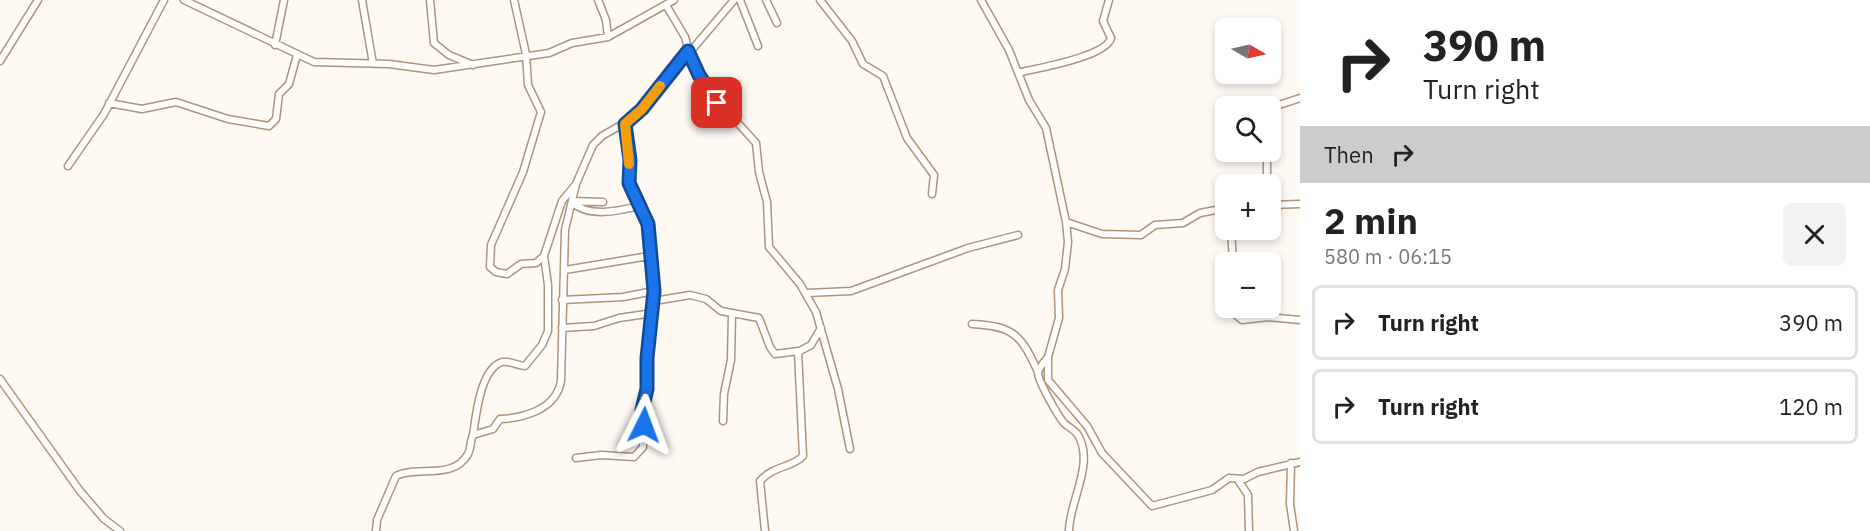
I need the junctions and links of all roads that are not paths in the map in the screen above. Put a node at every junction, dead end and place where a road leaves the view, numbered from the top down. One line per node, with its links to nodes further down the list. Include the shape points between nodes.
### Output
1 (38, 0): 24 (street)
2 (164, 0): 29 (street)
3 (184, 0): 19 (street)
4 (284, 0): 19 (street)
5 (362, 0): 25 (street)
6 (430, 0): 26 (street, via 434,43 449,56)
7 (514, 0): 23 (street)
8 (598, 0): 18 (street)
9 (674, 0): 16 (street)
10 (734, 0): 21 (street)
11 (740, 0): 20 (street)
12 (766, 0): 17 (street)
13 (820, 0): 34 (street, via 852,41 863,64 883,76 907,138 934,175)
14 (981, 0): 27 (street)
15 (1109, 0): 27 (street, via 1103,25 1110,42 1077,58)
16 (666, 6): 18 (street); 21 (street, via 685,37)
17 (777, 23)
18 (608, 37): 23 (street, via 572,43 549,53)
19 (275, 45): 22 (street)
20 (758, 46)
21 (688, 51): 31 (street, via 642,109); 47 (street, via 712,95 756,143 767,202 769,247)
22 (297, 54): 25 (street, via 316,63); 29 (street, via 289,84 279,94 276,119 269,126 176,102 142,109)
23 (526, 54): 26 (street); 43 (street, via 528,85 540,107 540,117 523,172 494,237 489,261 492,270 507,274)
24 (0, 61)
25 (373, 64): 26 (street, via 435,70)
26 (475, 65)
27 (1018, 73): 41 (street, via 1046,128)
28 (1300, 98): 30 (street)
29 (109, 102): 32 (street, via 94,131)
30 (1281, 104)
31 (625, 124): 33 (street, via 595,142); 39 (street, via 629,183)
32 (68, 166)
33 (576, 184): 35 (street); 43 (street, via 562,201)
34 (932, 194)
35 (572, 202): 36 (street); 39 (street, via 579,208 602,212); 45 (street, via 565,231)
36 (603, 202)
37 (1300, 204): 38 (street)
38 (1281, 205)
39 (639, 206): 44 (street, via 648,224)
40 (1215, 210): 41 (street, via 1183,223 1155,225 1141,235 1095,233)
41 (1066, 222): 60 (street, via 1068,242 1058,290 1059,318)
42 (1018, 235): 47 (street, via 968,248 851,291)
43 (544, 256): 64 (street, via 548,285 546,338 525,366 502,362 494,367 482,389)
44 (649, 256): 45 (street); 46 (street)
45 (565, 270): 48 (street)
46 (654, 291): 48 (street); 49 (street)
47 (807, 293): 57 (street)
48 (562, 300): 58 (street)
49 (654, 301): 50 (street); 51 (street, via 690,295)
50 (653, 313): 58 (street, via 594,326); 66 (street, via 642,410 642,451 630,457)
51 (732, 313): 59 (street, via 759,318 773,353); 63 (street)
52 (1240, 318): 53 (street)
53 (1259, 318)
54 (1279, 318): 55 (street)
55 (1300, 320)
56 (972, 324): 61 (street, via 1005,329 1018,336)
57 (821, 327): 59 (street, via 811,345); 65 (street)
58 (561, 328): 64 (street, via 561,384 553,396 531,414 500,419 493,429)
59 (799, 351): 72 (street, via 804,453 801,459 776,467 760,481)
60 (1048, 357): 61 (street); 69 (street, via 1050,385 1080,416 1102,453 1148,504 1159,506 1168,500 1212,490 1229,478)
61 (1038, 373): 73 (street, via 1059,415 1080,440 1083,471)
62 (0, 379): 70 (street, via 80,491)
63 (723, 421)
64 (473, 435): 71 (street, via 467,455 454,466 396,476)
65 (850, 449)
66 (576, 458)
67 (1300, 462): 68 (street)
68 (1291, 463): 69 (street); 75 (street)
69 (1238, 480): 74 (street, via 1248,495)
70 (120, 531)
71 (376, 531)
72 (765, 531)
73 (1069, 531)
74 (1249, 531)
75 (1294, 531)

